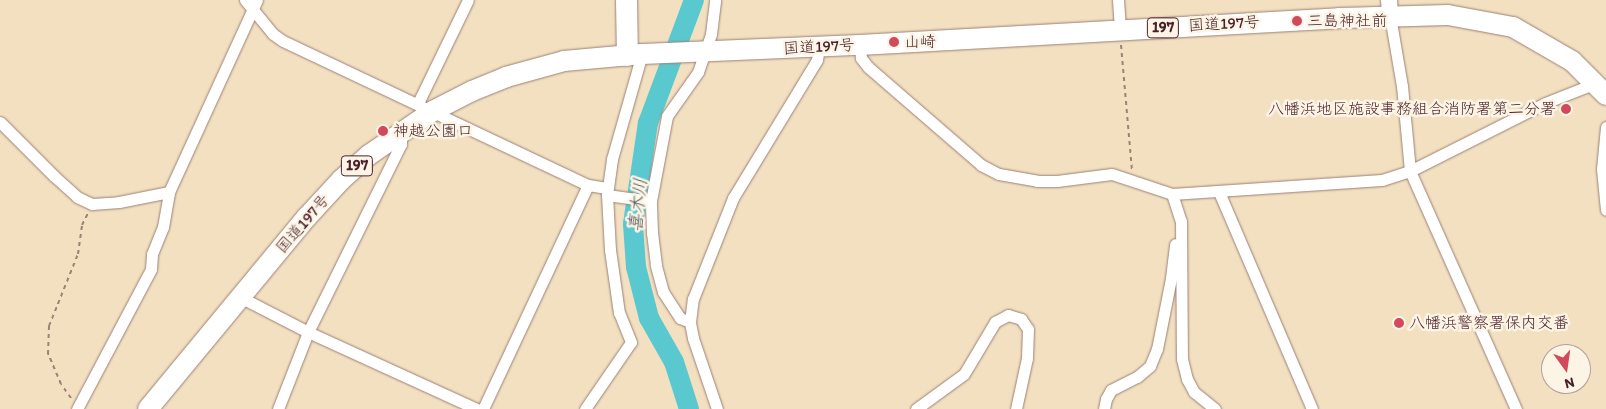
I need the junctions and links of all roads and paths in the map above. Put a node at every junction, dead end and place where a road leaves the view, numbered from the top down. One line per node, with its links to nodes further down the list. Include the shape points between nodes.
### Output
1 (245, 0): 6 (street)
2 (468, 0): 14 (street)
3 (626, 0): 12 (highway)
4 (715, 0): 11 (street, via 711,34)
5 (1118, 0): 8 (street)
6 (256, 4): 14 (street, via 258,18 283,41); 21 (street, via 249,13)
7 (1390, 8): 8 (highway, 国道197号 / 197); 13 (highway, 国道197号 / 197, via 1513,27 1572,61); 18 (street)
8 (1120, 30): 9 (highway, 国道197号 / 197); 19 (path)
9 (860, 45): 10 (highway, 国道197号 / 197); 19 (street, via 861,58 868,67 974,158 999,174 1037,181 1112,174)
10 (819, 47): 11 (highway, 国道197号 / 197); 30 (street, via 817,60 733,198 693,299)
11 (700, 52): 12 (highway, 国道197号 / 197); 25 (street, via 698,72 667,116)
12 (640, 54): 14 (highway, 国道197号 / 197, via 564,61 506,76); 23 (street, via 612,159)
13 (1601, 89): 18 (street, via 1545,103)
14 (426, 107): 17 (highway, 国道197号 / 197); 20 (street)
15 (0, 122): 26 (street, via 77,197)
16 (1606, 127): 27 (street, via 1602,169)
17 (401, 131): 29 (highway, 国道197号 / 197, via 341,180); 31 (street, via 402,144)
18 (1410, 171): 22 (street, via 1382,180); 44 (street)
19 (1133, 180): 24 (street)
20 (588, 185): 23 (street); 36 (street)
21 (169, 192): 26 (street); 32 (street, via 151,269)
22 (1219, 192): 24 (street); 43 (street)
23 (608, 193): 25 (street); 37 (street, via 610,250 619,312 631,342)
24 (1172, 194): 28 (street)
25 (648, 201): 30 (street, via 656,265 664,292 680,318)
26 (92, 204): 32 (path, via 82,226 78,254 49,326 48,354 61,384)
27 (1606, 210)
28 (1181, 221): 41 (street, via 1154,357 1150,366 1137,377 1111,390); 42 (street, via 1182,359 1194,392)
29 (240, 298): 31 (street); 33 (highway, 国道197号 / 197)
30 (690, 322): 38 (street)
31 (308, 332): 34 (street); 35 (street)
32 (78, 409)
33 (148, 409)
34 (278, 409)
35 (477, 409)
36 (483, 409)
37 (585, 409)
38 (717, 409)
39 (916, 409): 40 (street, via 964,374 995,322 1008,315 1020,319 1028,330 1027,358)
40 (1016, 409)
41 (1104, 409)
42 (1215, 409)
43 (1312, 409)
44 (1516, 409)

